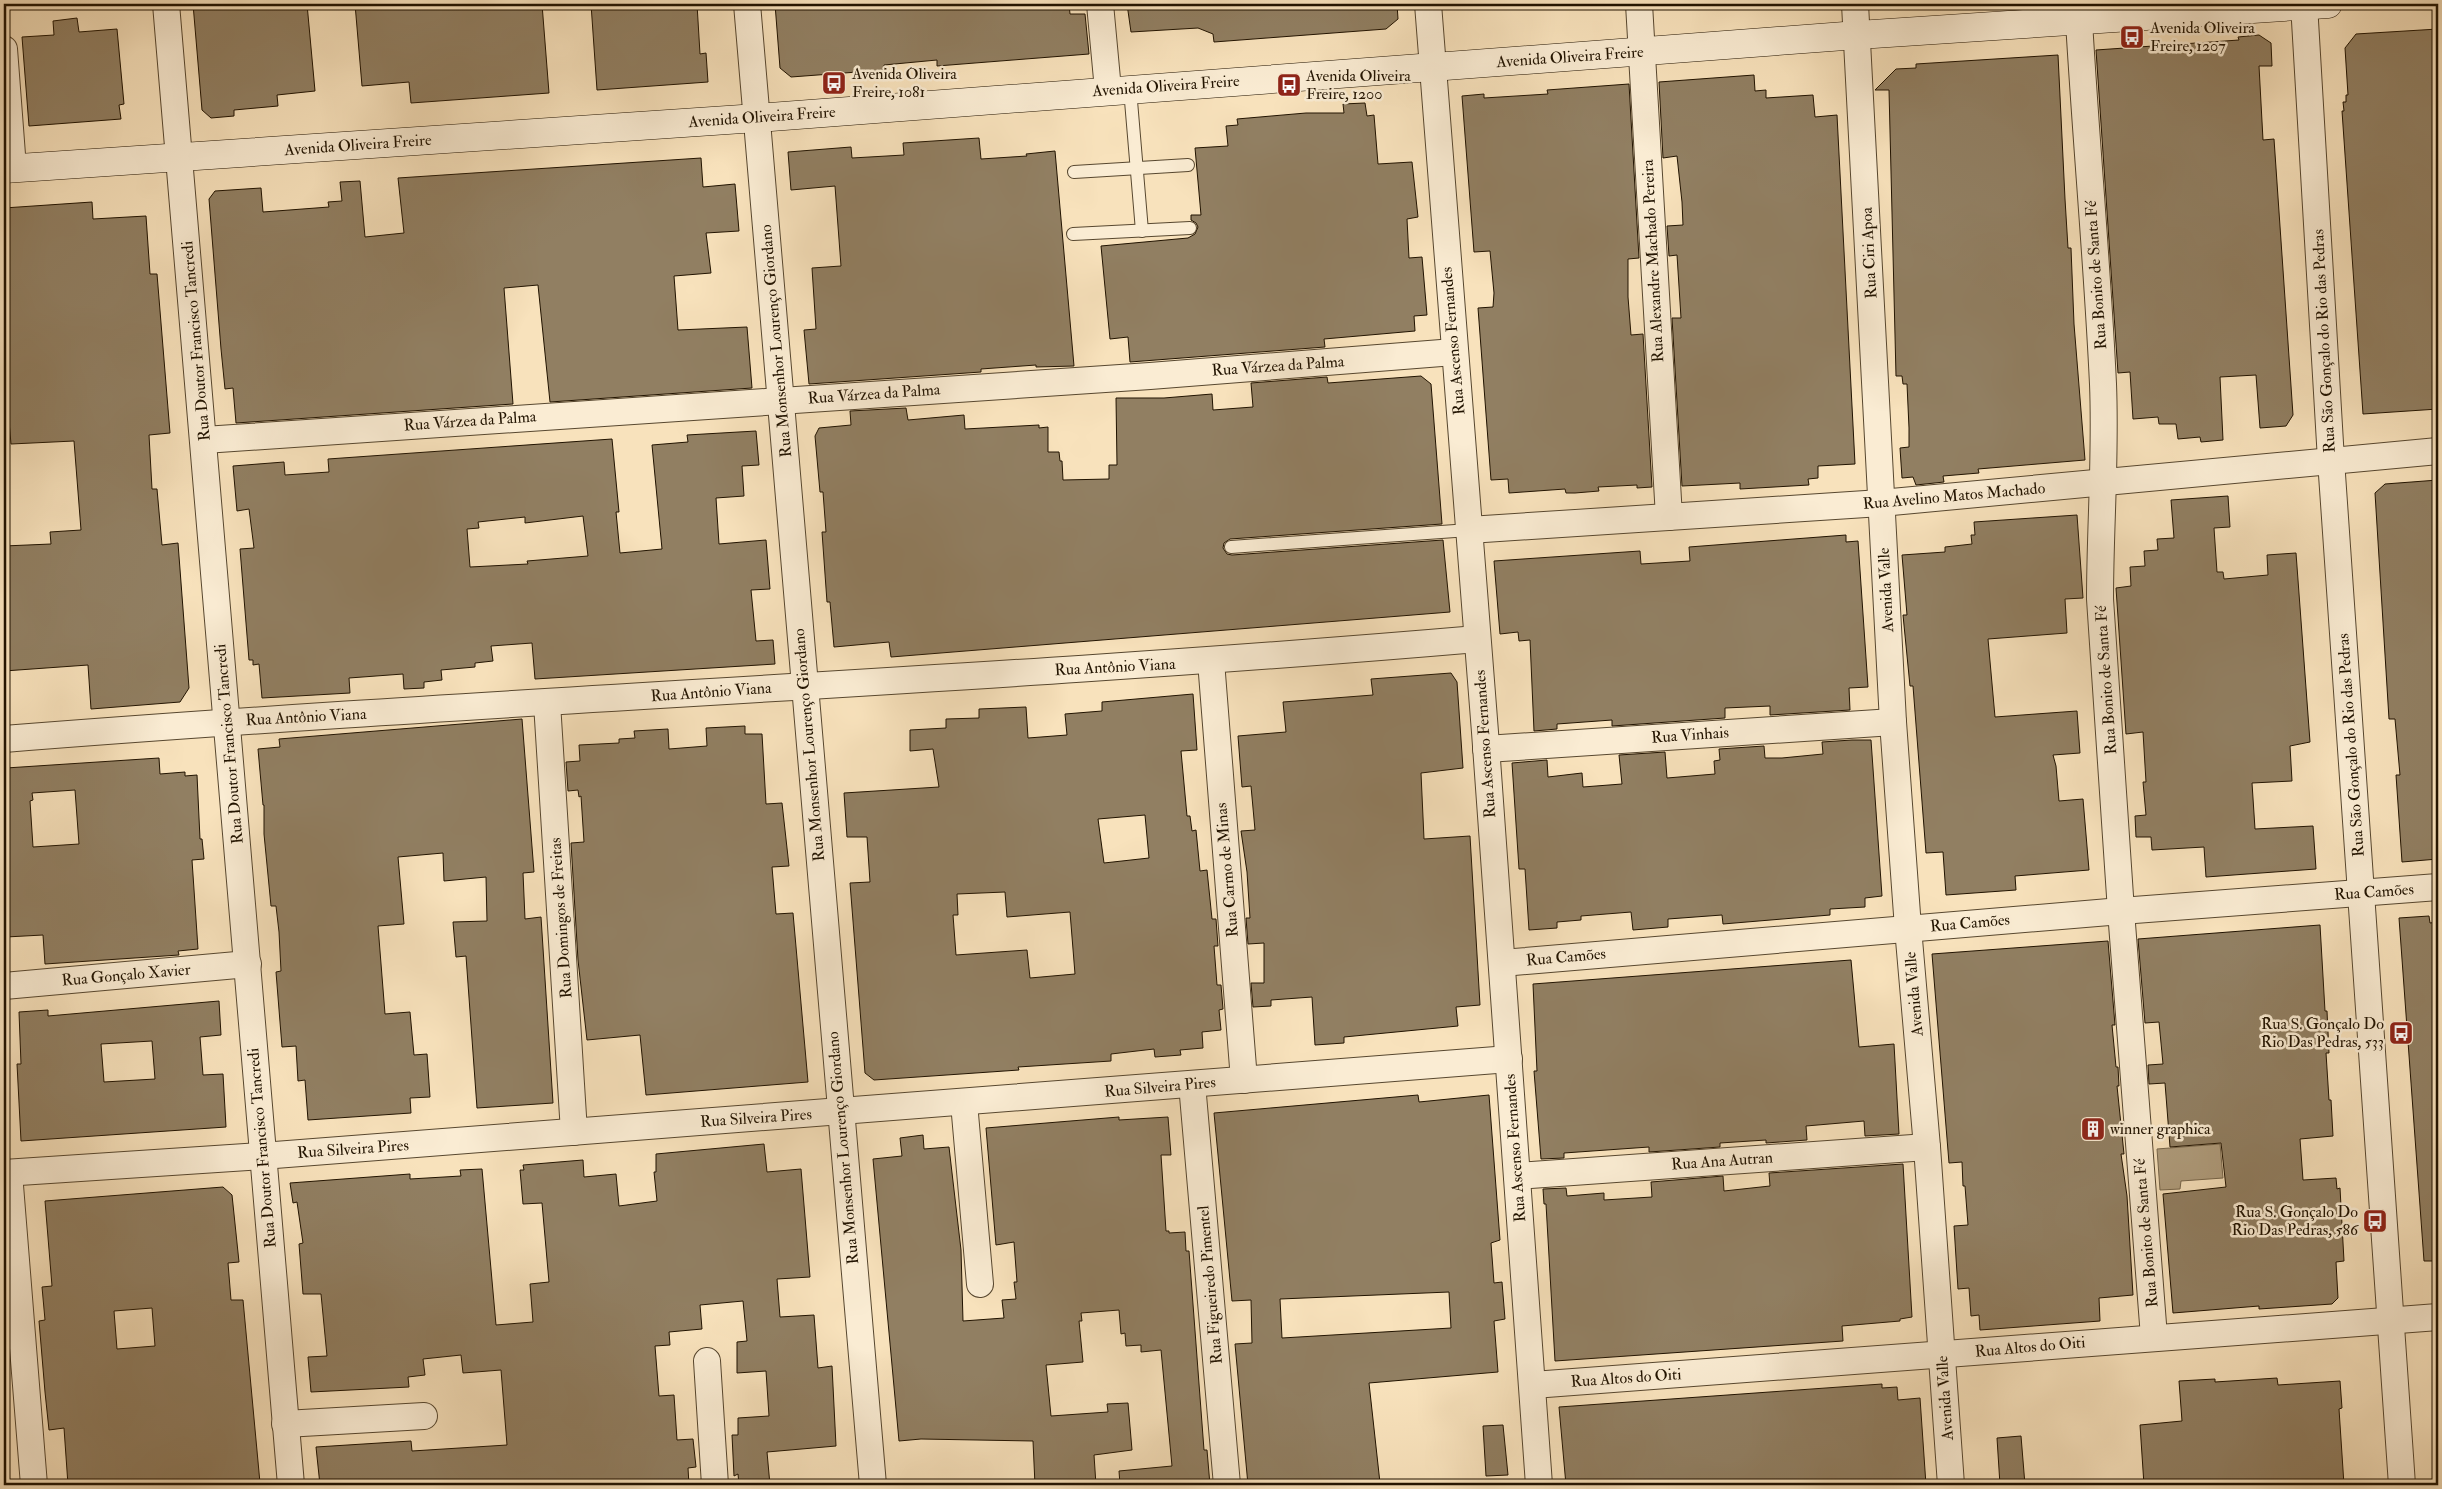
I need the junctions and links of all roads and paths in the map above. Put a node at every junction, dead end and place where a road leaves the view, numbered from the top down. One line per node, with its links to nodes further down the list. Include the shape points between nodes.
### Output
1 (166, 4): 15 (street, Rua Doutor Francisco Tancredi)
2 (747, 4): 14 (street, Rua Monsenhor Lourenço Giordano)
3 (1100, 4): 13 (street)
4 (1428, 4): 12 (street, Rua Ascenso Fernandes)
5 (1639, 4): 11 (street, Rua Alexandre Machado Pereira)
6 (1856, 4): 9 (street, Rua Ciri Apoa)
7 (2312, 4): 8 (street, Avenida Oliveira Freire); 27 (street, Rua São Gonçalo do Rio das Pedras)
8 (2078, 13): 9 (street, Avenida Oliveira Freire); 28 (street, Rua Bonito de Santa Fé, via 2103,384)
9 (1858, 35): 11 (street, Avenida Oliveira Freire); 29 (street, Rua Ciri Apoa)
10 (4, 49): 17 (street)
11 (1641, 52): 12 (street, Avenida Oliveira Freire); 30 (street, Rua Alexandre Machado Pereira)
12 (1432, 66): 13 (street, Avenida Oliveira Freire); 23 (street, Rua Ascenso Fernandes)
13 (1119, 90): 14 (street, Avenida Oliveira Freire); 18 (lane)
14 (758, 118): 15 (street, Avenida Oliveira Freire); 24 (street, Rua Monsenhor Lourenço Giordano)
15 (180, 156): 17 (street, Avenida Oliveira Freire); 25 (street, Rua Doutor Francisco Tancredi)
16 (1188, 165): 18 (lane)
17 (8, 168)
18 (1136, 169): 19 (lane); 21 (lane)
19 (1074, 172)
20 (1190, 228): 21 (lane)
21 (1142, 231): 22 (lane)
22 (1073, 234)
23 (1454, 352): 24 (street, Rua Várzea da Palma); 31 (street, Rua Ascenso Fernandes)
24 (782, 400): 25 (street, Rua Várzea da Palma); 35 (street, Rua Monsenhor Lourenço Giordano)
25 (204, 440): 37 (street, Rua Doutor Francisco Tancredi)
26 (2438, 451): 27 (street, Rua Avelino Matos Machado)
27 (2331, 460): 28 (street, Rua Avelino Matos Machado); 42 (street, Rua São Gonçalo do Rio das Pedras)
28 (2103, 482): 29 (street, Rua Avelino Matos Machado); 43 (street, Rua Bonito de Santa Fé, via 2100,599)
29 (1881, 503): 30 (street, Rua Avelino Matos Machado); 38 (street, Avenida Valle)
30 (1669, 517): 31 (street, Rua Avelino Matos Machado)
31 (1468, 530): 32 (lane); 33 (street, Rua Ascenso Fernandes)
32 (1231, 547)
33 (1477, 639): 34 (street, Rua Antônio Viana); 40 (street, Rua Ascenso Fernandes)
34 (1211, 661): 35 (street, Rua Antônio Viana); 49 (street, Rua Carmo de Minas)
35 (803, 686): 36 (street, Rua Antônio Viana); 52 (street, Rua Monsenhor Lourenço Giordano)
36 (547, 703): 37 (street, Rua Antônio Viana); 53 (street, Rua Domingos de Freitas)
37 (227, 721): 39 (street, Rua Antônio Viana); 46 (street, Rua Doutor Francisco Tancredi)
38 (1893, 722): 40 (street, Rua Vinhais); 44 (street, Avenida Valle)
39 (4, 739)
40 (1486, 749): 45 (street, Rua Ascenso Fernandes)
41 (2438, 887): 42 (street, Rua Camões)
42 (2362, 893): 43 (street, Rua Camões); 60 (street, Rua São Gonçalo do Rio das Pedras)
43 (2121, 911): 44 (street, Rua Camões); 61 (street, Rua Bonito de Santa Fé)
44 (1908, 928): 45 (street, Rua Camões); 54 (street, Avenida Valle)
45 (1502, 963): 48 (street, Rua Ascenso Fernandes)
46 (248, 964): 47 (street, Rua Gonçalo Xavier); 55 (street, Rua Doutor Francisco Tancredi)
47 (4, 986)
48 (1509, 1059): 49 (street, Rua Silveira Pires); 57 (street, Rua Ascenso Fernandes)
49 (1244, 1080): 50 (street, Rua Silveira Pires)
50 (1192, 1084): 51 (street, Rua Silveira Pires); 71 (street, Rua Figueiredo Pimentel)
51 (964, 1103): 52 (street, Rua Silveira Pires); 58 (street)
52 (839, 1112): 53 (street, Rua Silveira Pires); 70 (street, Rua Monsenhor Lourenço Giordano)
53 (574, 1132): 55 (street, Rua Silveira Pires)
54 (1928, 1146): 57 (street, Rua Ana Autran); 62 (street, Avenida Valle)
55 (262, 1156): 56 (street, Rua Silveira Pires); 66 (street, Rua Doutor Francisco Tancredi)
56 (6, 1173): 67 (street)
57 (1517, 1176): 64 (street, Rua Ascenso Fernandes)
58 (980, 1284)
59 (2438, 1317): 60 (street, Rua Altos do Oiti)
60 (2391, 1320): 61 (street, Rua Altos do Oiti); 74 (street, Rua São Gonçalo do Rio das Pedras)
61 (2154, 1338): 62 (street, Rua Altos do Oiti)
62 (1943, 1354): 64 (street, Rua Altos do Oiti); 73 (street, Avenida Valle)
63 (707, 1361): 69 (street)
64 (1532, 1385): 72 (street, Rua Ascenso Fernandes)
65 (424, 1416): 66 (street)
66 (285, 1424): 68 (street, Rua Doutor Francisco Tancredi)
67 (34, 1485)
68 (291, 1485)
69 (715, 1485)
70 (873, 1485)
71 (1227, 1485)
72 (1539, 1485)
73 (1951, 1485)
74 (2402, 1485)

